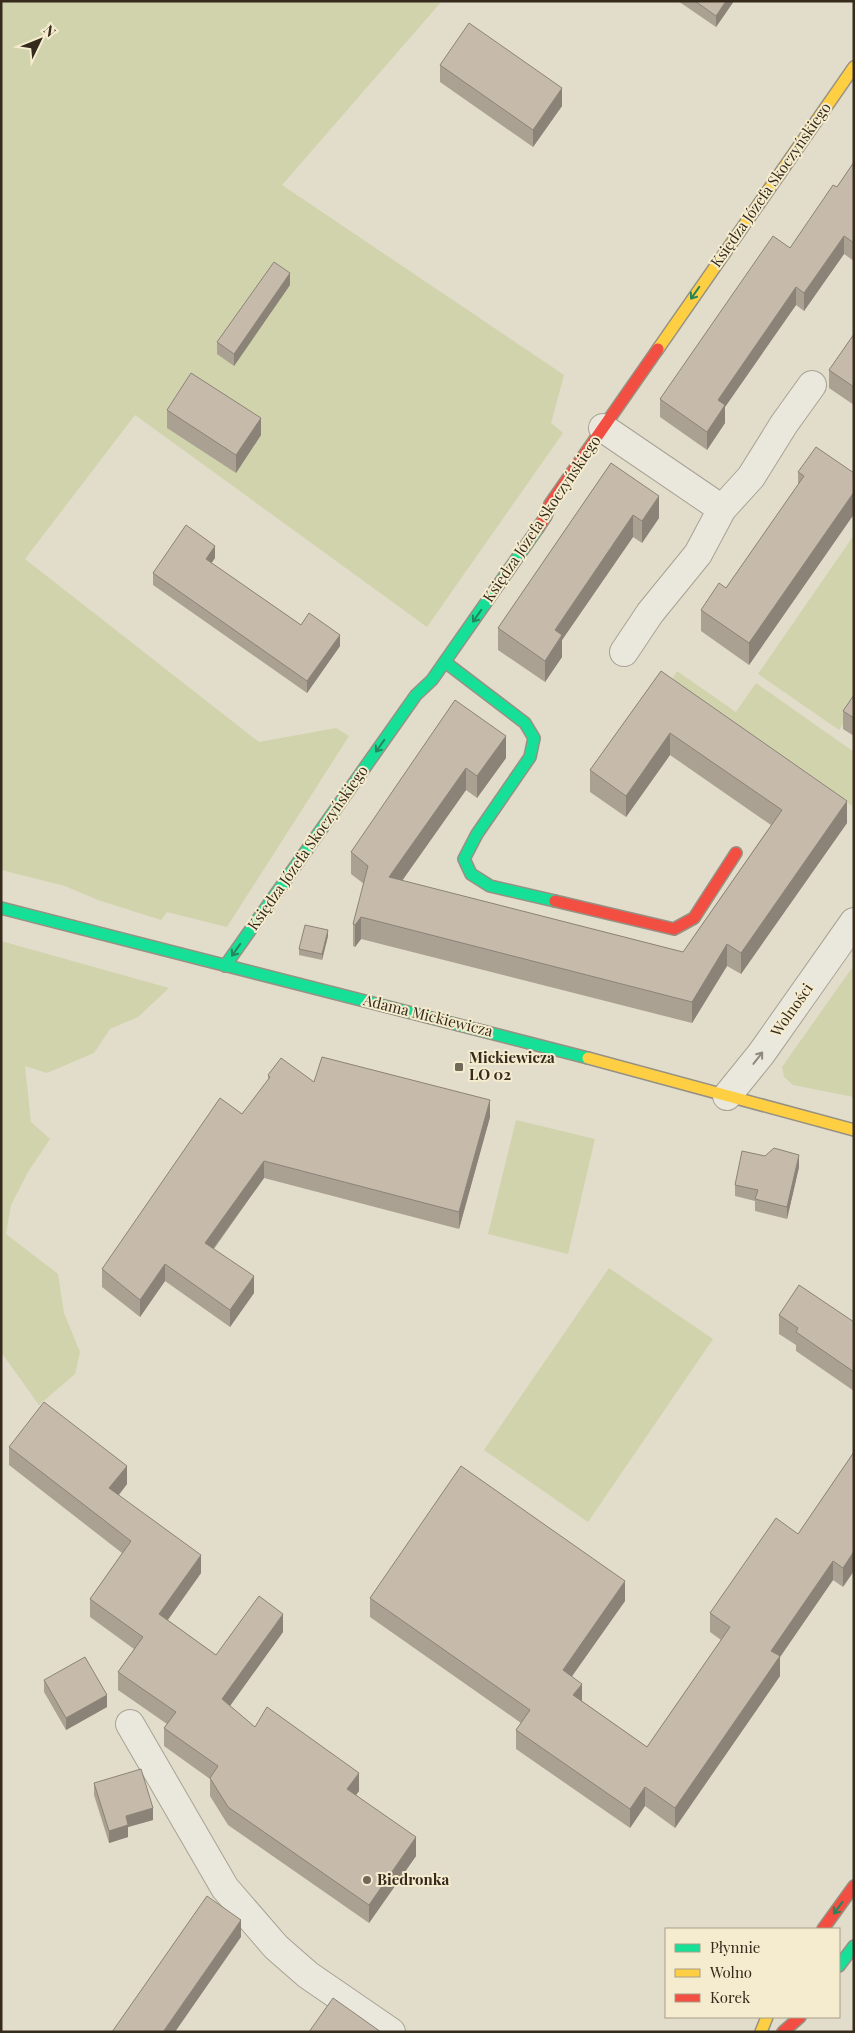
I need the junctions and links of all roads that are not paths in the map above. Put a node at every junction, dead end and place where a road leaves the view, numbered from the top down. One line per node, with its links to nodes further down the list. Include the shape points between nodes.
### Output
1 (854, 67): 3 (street, Księdza Józefa Skoczyńskiego, one-way to 3)
2 (812, 385): 4 (street, via 751,477)
3 (602, 428): 4 (street); 6 (street, Księdza Józefa Skoczyńskiego, one-way to 6, via 550,504 546,516)
4 (722, 509): 5 (street, via 698,554 650,613)
5 (624, 652)
6 (445, 662): 7 (street, via 525,723 534,738 530,757 477,834 464,859 471,874 490,886 674,929 694,918); 10 (street, Księdza Józefa Skoczyńskiego, one-way to 10, via 416,695)
7 (736, 853)
8 (1, 908): 10 (street, Adama Mickiewicza)
9 (854, 922): 11 (street, Wolności, one-way to 9, via 761,1054)
10 (225, 966): 11 (street, Adama Mickiewicza, via 483,1030)
11 (727, 1096): 12 (street, Adama Mickiewicza)
12 (854, 1130)
13 (130, 1724): 20 (street, via 225,1888 276,1947 308,1975)
14 (854, 1886): 15 (street, one-way to 15)
15 (824, 1928)
16 (854, 1946): 17 (street)
17 (840, 1965)
18 (767, 2018): 21 (street)
19 (799, 2018): 22 (street)
20 (391, 2032)
21 (761, 2032)
22 (783, 2032)

